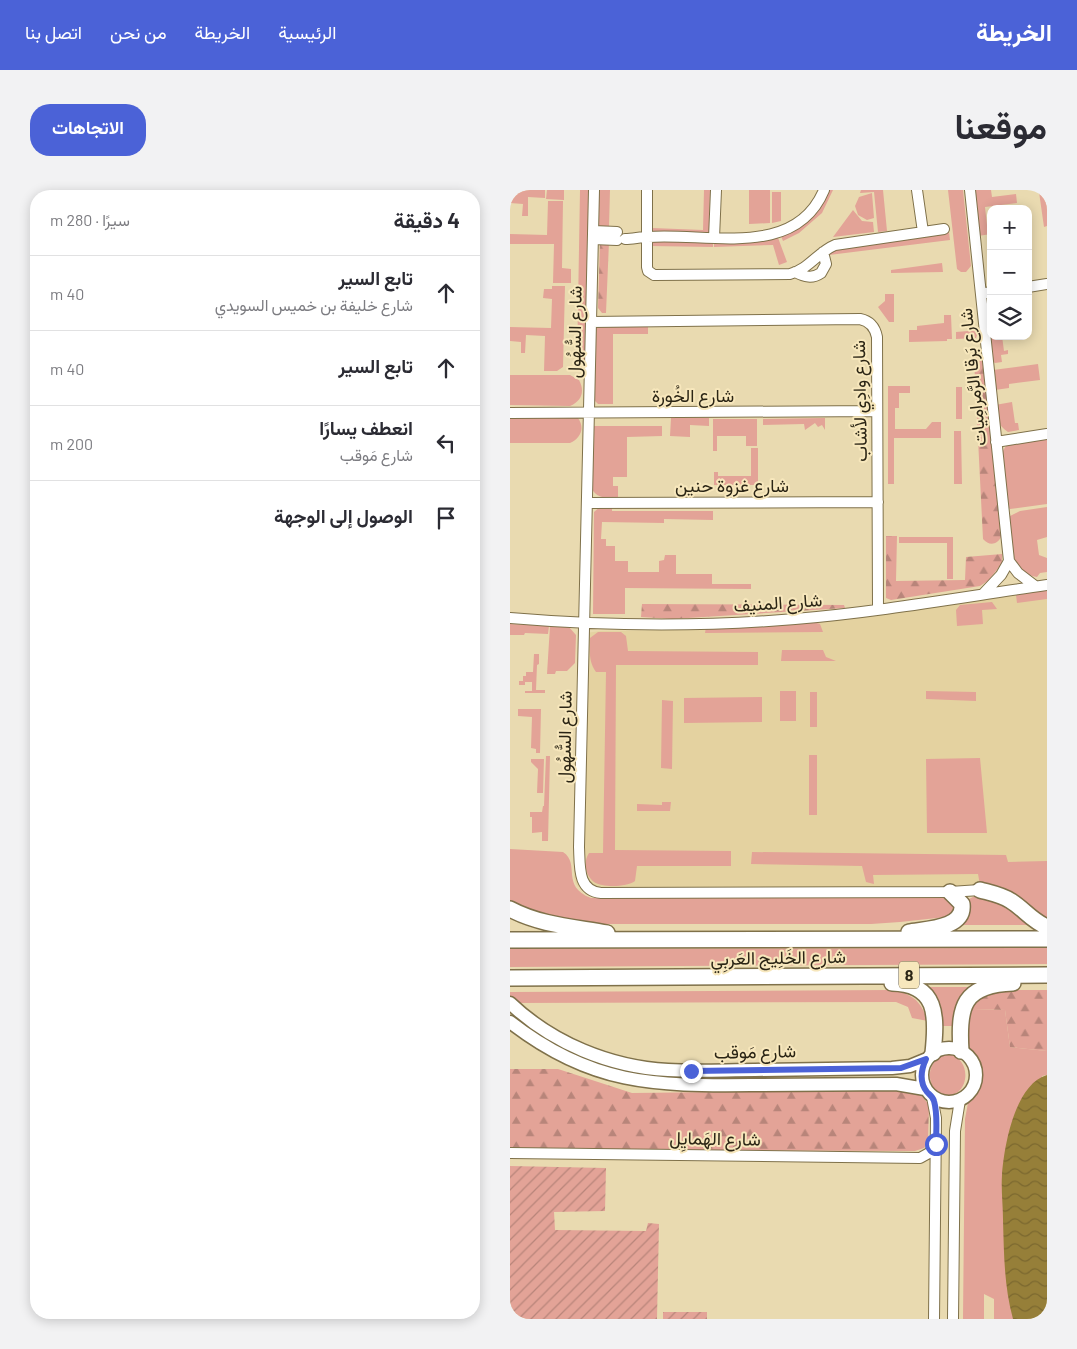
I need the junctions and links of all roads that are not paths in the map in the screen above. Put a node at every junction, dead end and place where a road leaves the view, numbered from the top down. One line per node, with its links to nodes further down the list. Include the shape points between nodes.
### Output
1 (594, 190): 9 (street, شارع السُّهُول)
2 (647, 190): 10 (street)
3 (716, 190): 11 (street)
4 (824, 190): 11 (street, via 812,210 788,229 758,237)
5 (918, 190): 8 (street)
6 (970, 190): 16 (street, شارع بَرقا الرَّمرامِيات)
7 (944, 229): 8 (street)
8 (923, 232): 12 (street, via 840,244)
9 (593, 235): 10 (street); 17 (street, شارع السُّهُول)
10 (646, 236): 11 (street); 13 (street, via 646,268 654,275)
11 (714, 238)
12 (824, 252): 13 (street); 13 (street, via 826,264 821,273 812,277)
13 (795, 272)
14 (1047, 284): 15 (street)
15 (1032, 286)
16 (986, 293): 22 (street, شارع بَرقا الرَّمرامِيات)
17 (591, 322): 18 (street, شارع وادِي لأشاب, via 865,320 877,337); 20 (street, شارع السُّهُول)
18 (877, 411): 20 (street, شارع الخُورة); 23 (street, شارع وادِي لأشاب)
19 (510, 413): 20 (street, شارع الخُورة)
20 (589, 413): 24 (street, شارع السُّهُول)
21 (1047, 434): 22 (street)
22 (996, 442): 25 (street, شارع بَرقا الرَّمرامِيات)
23 (878, 502): 24 (street, شارع غزوة حنين); 29 (street, شارع وادِي لأشاب)
24 (587, 503): 31 (street, شارع السُّهُول)
25 (1009, 561): 27 (street); 28 (street)
26 (1047, 585): 27 (street, شارع المنيف)
27 (1035, 586): 28 (street, شارع المنيف)
28 (984, 593): 29 (street, شارع المنيف)
29 (878, 609): 31 (street, شارع المنيف, via 796,619 702,624)
30 (510, 618): 31 (street, شارع المنيف)
31 (584, 623): 33 (street, شارع السُّهُول, via 579,847 582,879 592,891)
32 (980, 890): 33 (street, شارع السُّهُول); 35 (highway, via 1012,901)
33 (950, 892): 36 (highway, via 962,908 960,916 953,922)
34 (510, 909): 39 (highway, via 545,923)
35 (1047, 927)
36 (866, 939): 37 (highway, شارع الخَلِيج العَربِي / 8); 39 (highway, شارع الخَلِيج العَربِي / 8)
37 (1047, 939)
38 (510, 940): 39 (highway, شارع الخَلِيج العَربِي / 8)
39 (638, 940)
40 (1047, 975): 41 (highway, شارع الخَلِيج العَربِي / 8)
41 (770, 977): 42 (highway, شارع الخَلِيج العَربِي / 8); 47 (highway, via 910,985 928,998 934,1010 936,1027)
42 (510, 978)
43 (1047, 982): 46 (highway, via 1000,984 975,993 962,1011)
44 (510, 1003): 47 (main road, شارع مَوقب, via 534,1023 575,1047 620,1063 667,1070 901,1068)
45 (510, 1022): 48 (main road, شارع مَوقب, via 548,1049 594,1070 643,1082 896,1084)
46 (961, 1051): 47 (main road, via 947,1048); 49 (main road, via 972,1061 976,1076 972,1090)
47 (930, 1056): 48 (main road, via 921,1074)
48 (928, 1093): 49 (main road, via 946,1102); 50 (street, via 936,1112)
49 (960, 1100): 55 (street, via 955,1131)
50 (936, 1144): 52 (street); 53 (street)
51 (510, 1153): 52 (street, شارع الهَمايِل)
52 (920, 1158): 53 (street)
53 (935, 1170): 54 (street)
54 (934, 1319)
55 (953, 1319)

